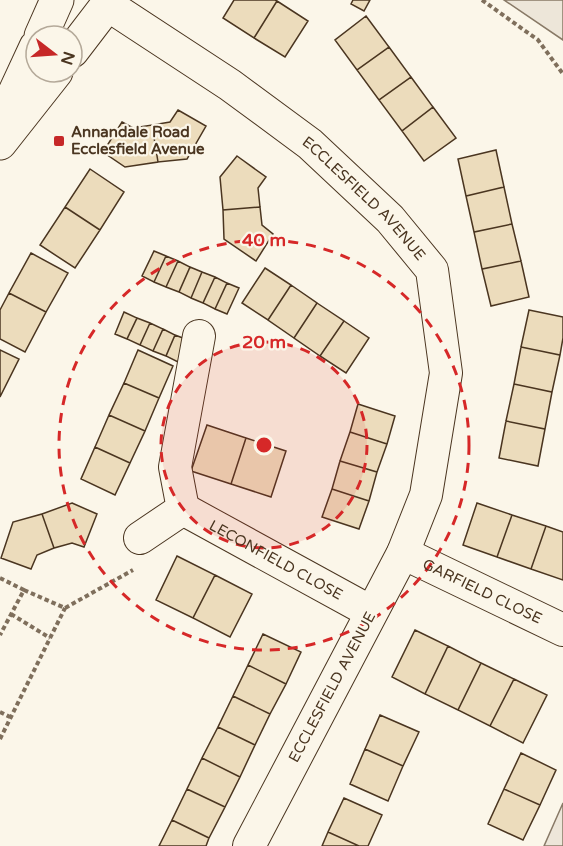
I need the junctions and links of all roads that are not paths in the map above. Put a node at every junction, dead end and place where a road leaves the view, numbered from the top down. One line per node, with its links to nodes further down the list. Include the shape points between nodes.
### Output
1 (57, 0): 3 (street)
2 (110, 3): 4 (street); 12 (street, ECCLESFIELD AVENUE, via 310,144 390,219 432,270 446,373 426,495)
3 (46, 24)
4 (84, 36)
5 (24, 72): 7 (street)
6 (47, 84): 8 (street)
7 (0, 125)
8 (0, 143)
9 (199, 336): 10 (street, via 175,467)
10 (183, 509): 11 (street); 13 (street, LECONFIELD CLOSE)
11 (140, 538)
12 (403, 553): 13 (street, ECCLESFIELD AVENUE); 14 (street, GARFIELD CLOSE)
13 (371, 612): 15 (street, ECCLESFIELD AVENUE)
14 (563, 630)
15 (249, 846)

